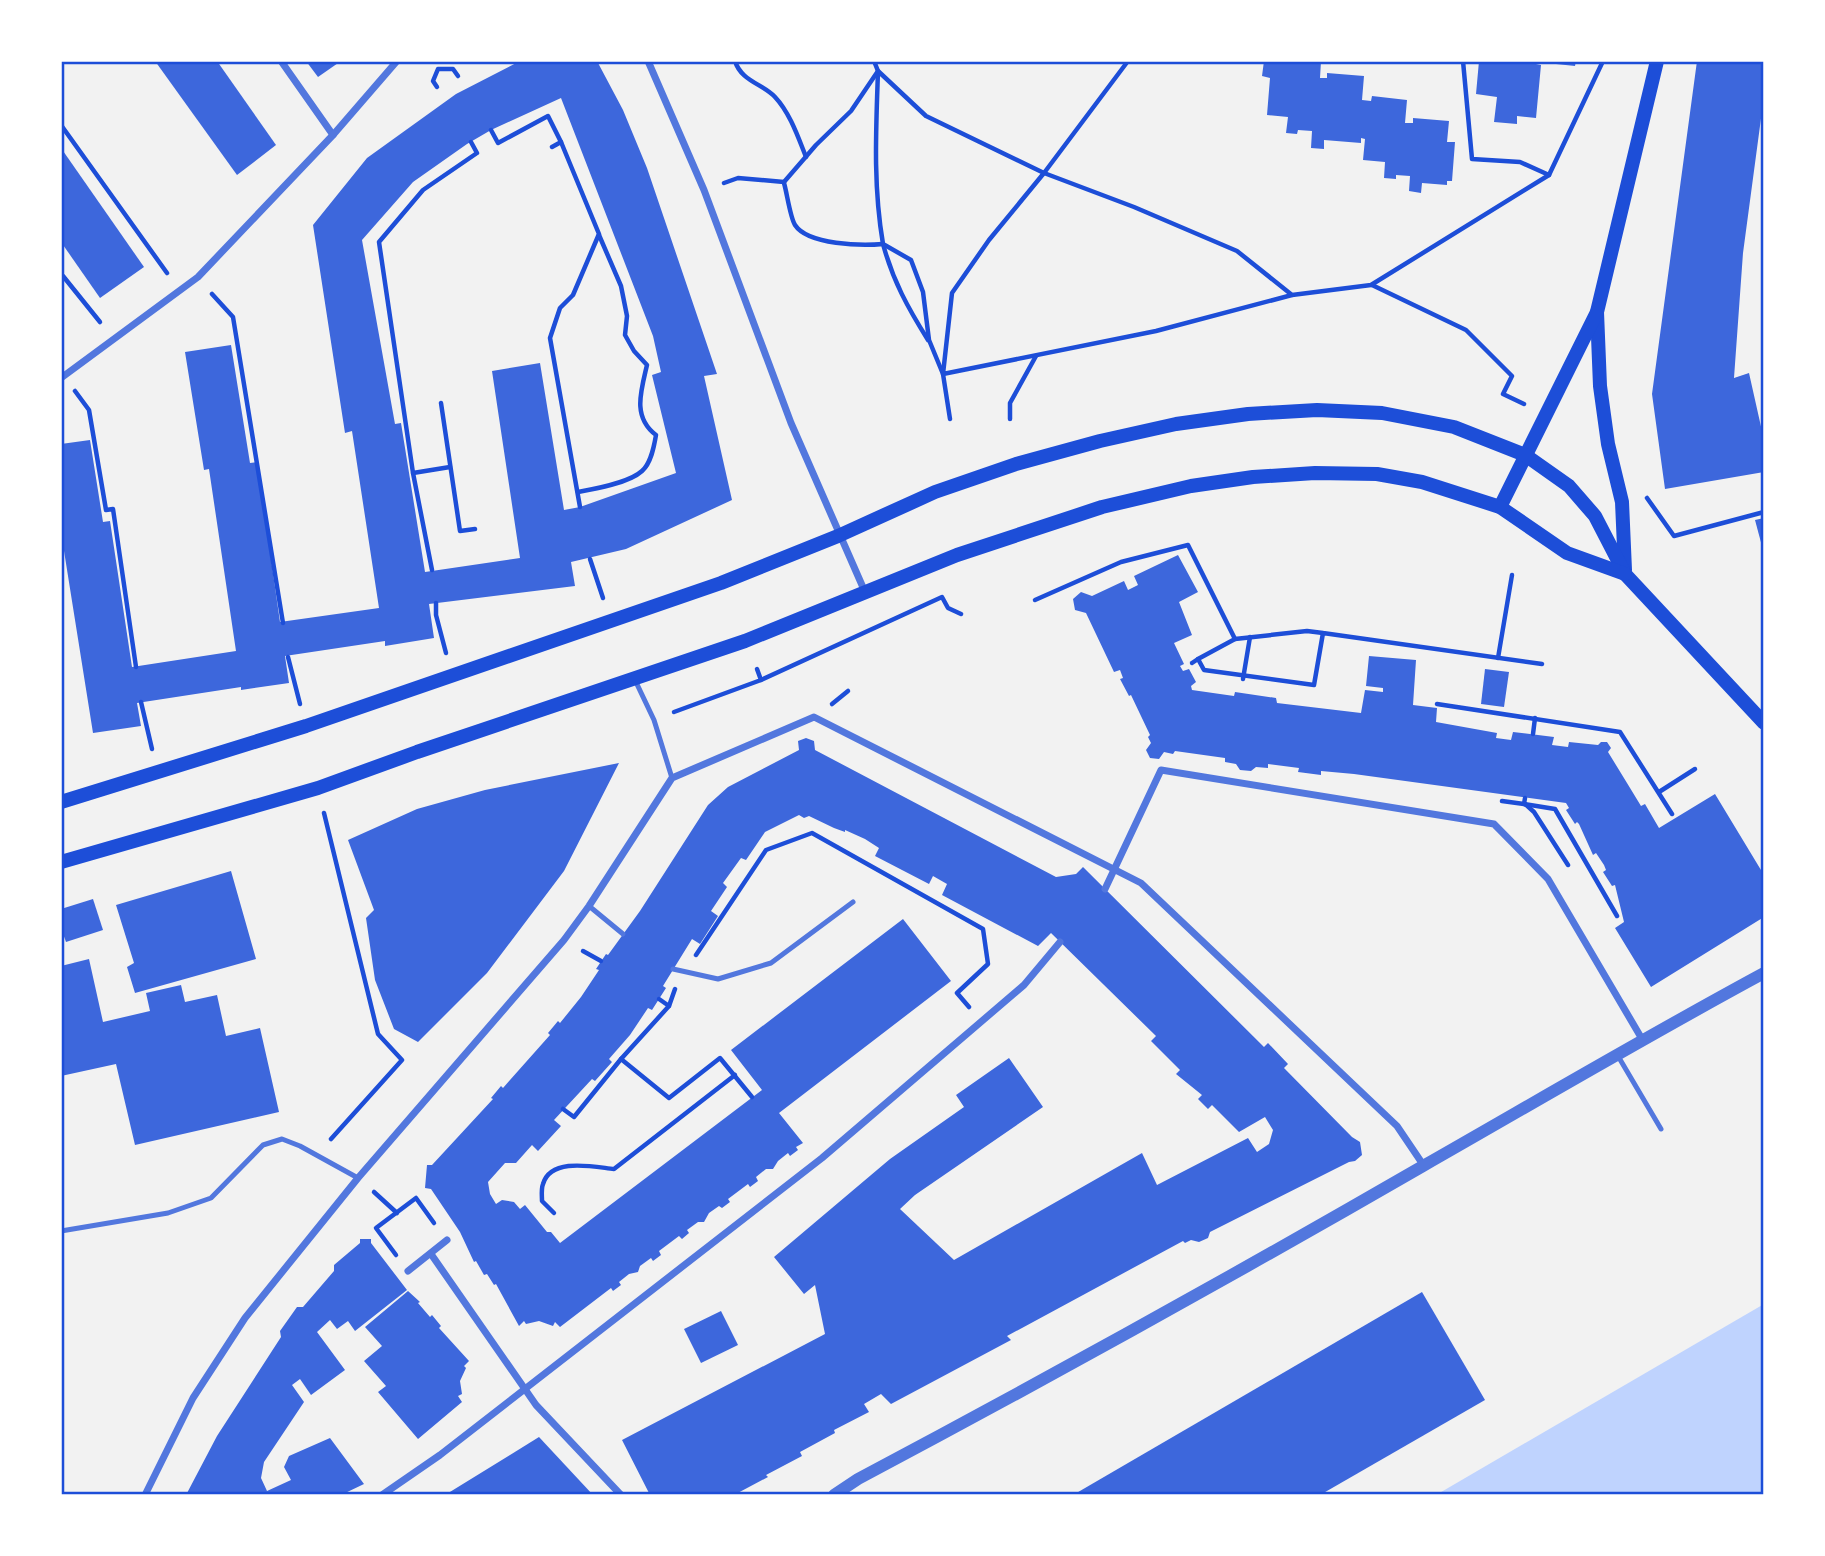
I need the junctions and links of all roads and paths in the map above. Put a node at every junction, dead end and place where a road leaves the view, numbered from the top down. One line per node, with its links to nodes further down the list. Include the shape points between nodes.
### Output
1 (281, 61): 15 (street)
2 (397, 61): 15 (street)
3 (648, 61): 23 (street)
4 (735, 61): 19 (path, via 738,69 774,96 786,112)
5 (874, 61): 10 (path)
6 (1128, 61): 20 (path)
7 (1463, 61): 21 (path, via 1472,159 1520,162)
8 (1603, 61): 21 (path)
9 (1657, 61): 32 (main road)
10 (878, 71): 19 (path, via 851,111); 20 (path, via 926,116); 25 (path, via 874,161)
11 (458, 76): 12 (path, via 453,69 438,69 433,81)
12 (437, 87)
13 (61, 125): 26 (path)
14 (491, 130): 17 (path, via 498,143 548,116)
15 (333, 135): 28 (street)
16 (471, 142): 43 (path, via 477,153 423,190 379,242)
17 (561, 142): 18 (path); 24 (path)
18 (552, 147)
19 (806, 157): 22 (path)
20 (1044, 173): 30 (path, via 1237,251); 35 (path, via 953,293)
21 (1549, 175): 29 (path)
22 (784, 182): 23 (path, via 738,178); 25 (path, via 795,225 811,238 864,246)
23 (704, 191): 50 (street)
24 (599, 234): 44 (path, via 573,295 560,308 550,338); 44 (path, via 624,296 625,335 647,365 641,415 656,435 642,472)
25 (883, 244): 33 (path, via 903,301); 33 (path, via 911,260 923,292)
26 (154, 255)
27 (61, 276): 31 (path)
28 (198, 277): 36 (street); 60 (path, via 233,317)
29 (1371, 285): 30 (path); 38 (path, via 1466,330 1512,376 1503,394)
30 (1292, 295): 34 (path, via 1156,331)
31 (85, 303)
32 (1597, 312): 38 (main road); 54 (main road, via 1600,386 1622,502)
33 (929, 340): 35 (path)
34 (1036, 355): 35 (path); 40 (path, via 1010,403)
35 (943, 374): 39 (path)
36 (63, 377): 70 (path, via 89,410 106,510 113,509)
37 (441, 403): 42 (path)
38 (1546, 414): 41 (main road)
39 (950, 419)
40 (1010, 419)
41 (1525, 455): 47 (main road); 50 (main road, via 1454,426 1382,413 1248,414 1176,424 1016,464 935,492); 54 (main road, via 1569,486 1595,516)
42 (450, 467): 43 (path); 49 (path, via 460,531)
43 (413, 473): 52 (path)
44 (578, 492): 46 (path)
45 (1645, 495): 48 (path, via 1674,536)
46 (580, 507)
47 (1500, 507): 54 (main road, via 1567,553); 55 (main road, via 1454,491 1377,474 1252,477 1191,486 1102,508 957,555)
48 (1764, 512)
49 (475, 529)
50 (838, 536): 55 (street); 59 (main road)
51 (590, 559): 59 (path)
52 (432, 570)
53 (1512, 575): 66 (path)
54 (1625, 575): 80 (main road)
55 (865, 592): 74 (main road)
56 (1035, 600): 64 (path, via 1121,562 1188,545)
57 (436, 603): 61 (path)
58 (961, 614): 75 (path, via 948,608 942,597)
59 (612, 621): 86 (main road, via 306,726)
60 (283, 623)
61 (439, 627)
62 (1323, 633): 63 (path); 66 (path); 73 (path, via 1314,685)
63 (1250, 637): 64 (path); 73 (path)
64 (1234, 639): 67 (path)
65 (288, 657): 72 (path)
66 (1498, 657): 69 (path)
67 (1198, 659): 68 (path); 73 (path, via 1204,670)
68 (1192, 663)
69 (1542, 664)
70 (136, 667)
71 (757, 669): 75 (path)
72 (292, 677)
73 (1244, 677)
74 (635, 680): 79 (lane); 89 (main road, via 318,788)
75 (761, 680): 79 (path)
76 (141, 702): 81 (path)
77 (1437, 704): 78 (path)
78 (1535, 718): 82 (path); 85 (path, via 1620,732)
79 (654, 720): 84 (lane)
80 (1764, 723)
81 (145, 726)
82 (1533, 734)
83 (1695, 769): 85 (path)
84 (672, 778): 91 (street, via 814,718); 94 (street)
85 (1658, 792): 87 (path)
86 (61, 802)
87 (1672, 814)
88 (331, 839): 111 (path, via 378,1034 402,1060)
89 (61, 862)
90 (1569, 866): 95 (path, via 1524,804 1555,809)
91 (1112, 869): 92 (street); 104 (street, via 1161,770 1494,824 1548,879); 112 (street, via 1140,883 1397,1126)
92 (1105, 889)
93 (853, 902): 99 (lane, via 771,963 718,979)
94 (589, 906): 96 (lane); 113 (street)
95 (1617, 916)
96 (624, 934)
97 (1060, 942): 120 (street, via 1024,985 822,1158)
98 (673, 969): 99 (lane)
99 (685, 970): 101 (path, via 766,850 812,833 984,929 988,964); 103 (path)
100 (1764, 973): 104 (street)
101 (957, 993)
102 (659, 999): 103 (path)
103 (669, 1006): 106 (path)
104 (1642, 1039): 105 (street)
105 (1616, 1053): 110 (lane); 112 (street)
106 (621, 1059): 107 (path, via 669,1098 720,1058); 109 (path, via 574,1117)
107 (735, 1075): 108 (path); 115 (path, via 614,1169 576,1166 551,1174 542,1183 542,1201)
108 (752, 1097)
109 (564, 1110)
110 (1661, 1129)
111 (323, 1148)
112 (1424, 1166): 124 (street)
113 (358, 1178): 114 (path); 116 (lane, via 282,1139 263,1145 211,1198 168,1213); 121 (street, via 245,1318 193,1398)
114 (397, 1213): 117 (path, via 416,1198); 119 (path, via 376,1228)
115 (554, 1213)
116 (61, 1231)
117 (447, 1240): 118 (street)
118 (431, 1254): 119 (street); 120 (street)
119 (408, 1271)
120 (524, 1389): 122 (street); 123 (street)
121 (145, 1495)
122 (382, 1495)
123 (621, 1495)
124 (834, 1495)

